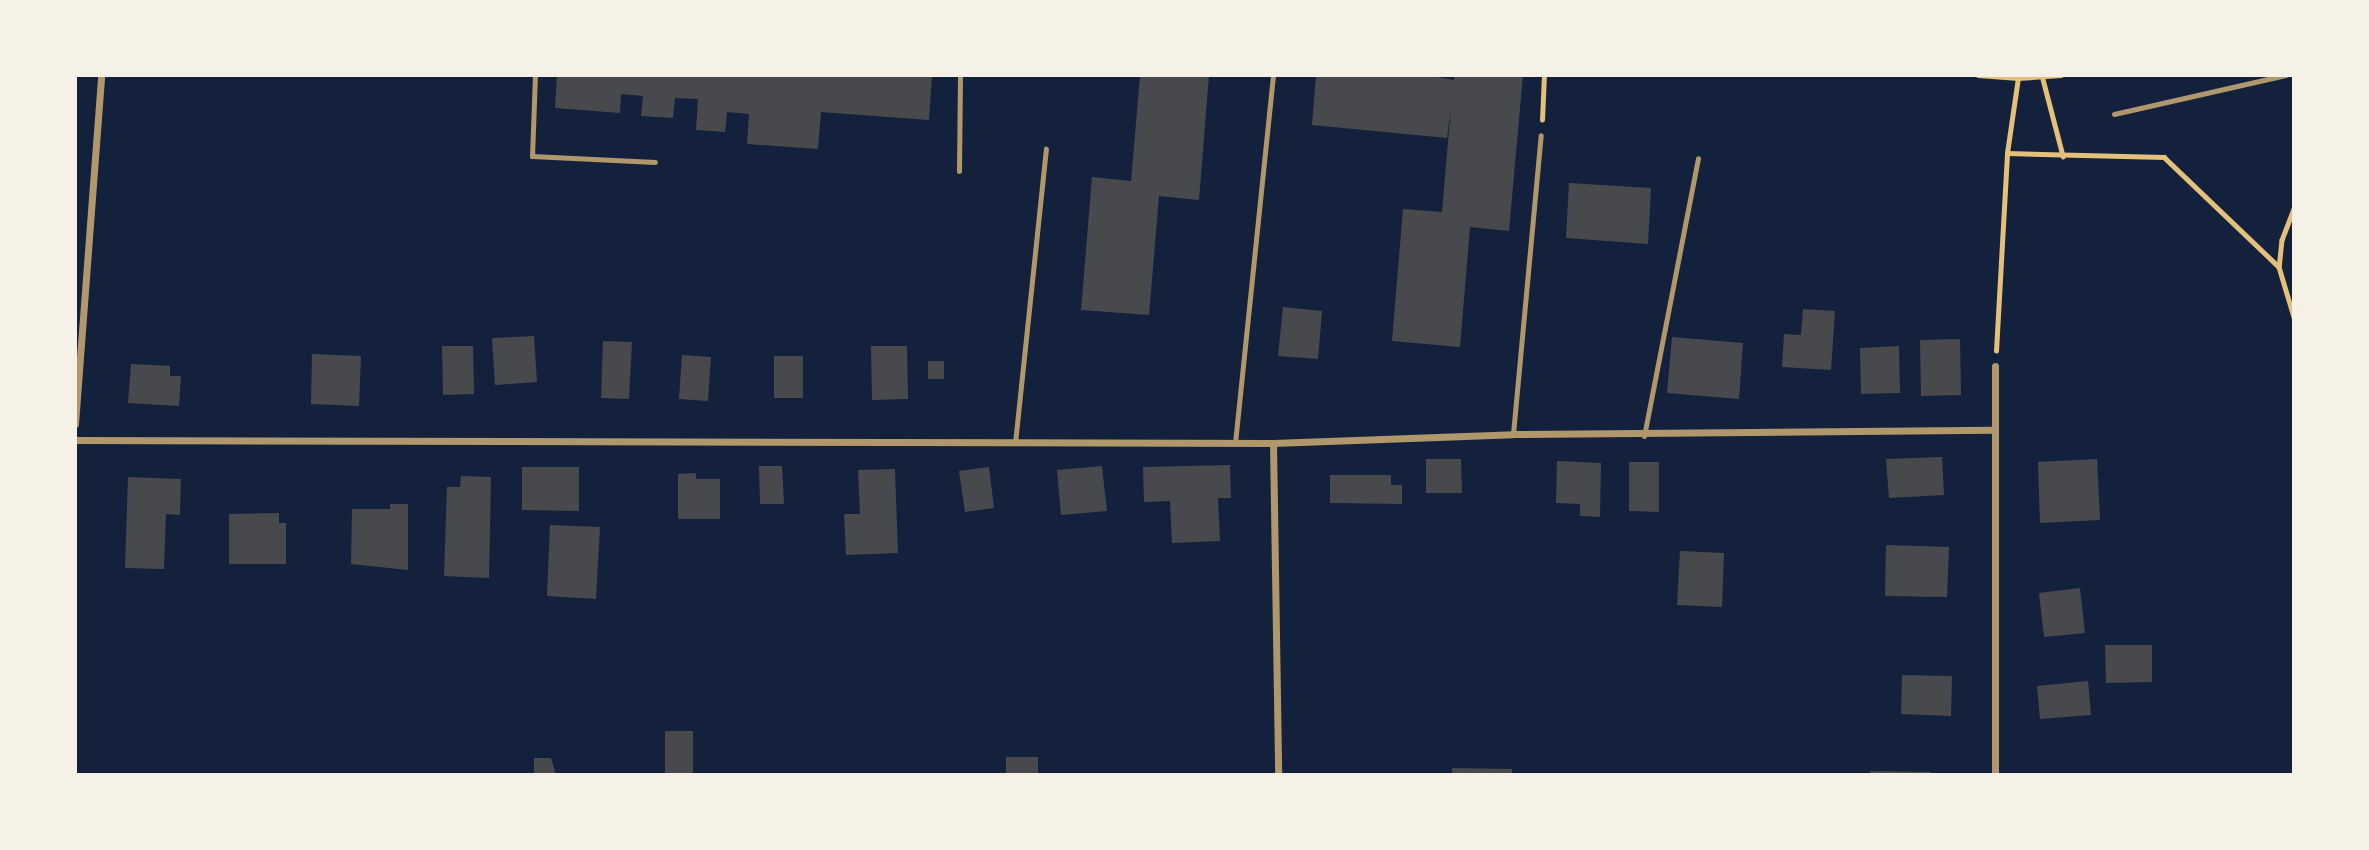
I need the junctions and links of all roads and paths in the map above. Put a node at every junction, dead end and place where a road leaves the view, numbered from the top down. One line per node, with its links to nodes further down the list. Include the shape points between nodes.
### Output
1 (101, 75): 24 (street)
2 (535, 75): 18 (lane, via 532,156)
3 (960, 75): 19 (lane)
4 (1273, 75): 30 (lane)
5 (1544, 75): 13 (path)
6 (1978, 75): 10 (path)
7 (2062, 75): 11 (path)
8 (2286, 75): 12 (lane)
9 (2031, 77): 10 (path); 11 (path)
10 (2018, 78): 15 (path)
11 (2043, 79): 16 (path)
12 (2114, 114)
13 (1541, 135): 26 (lane)
14 (1046, 149): 29 (lane)
15 (2007, 153): 16 (path); 23 (path)
16 (2063, 156): 21 (path, via 2164,157)
17 (1698, 158): 27 (lane)
18 (655, 162)
19 (959, 171)
20 (2294, 209): 21 (path, via 2282,240)
21 (2279, 267): 22 (path)
22 (2294, 317)
23 (1995, 366): 25 (street)
24 (75, 424)
25 (1993, 430): 27 (street); 33 (street)
26 (1513, 434): 27 (street); 31 (street)
27 (1644, 436)
28 (75, 440): 29 (street)
29 (1015, 443): 30 (street)
30 (1235, 443): 31 (street)
31 (1273, 443): 32 (street)
32 (1278, 775)
33 (1995, 775)

